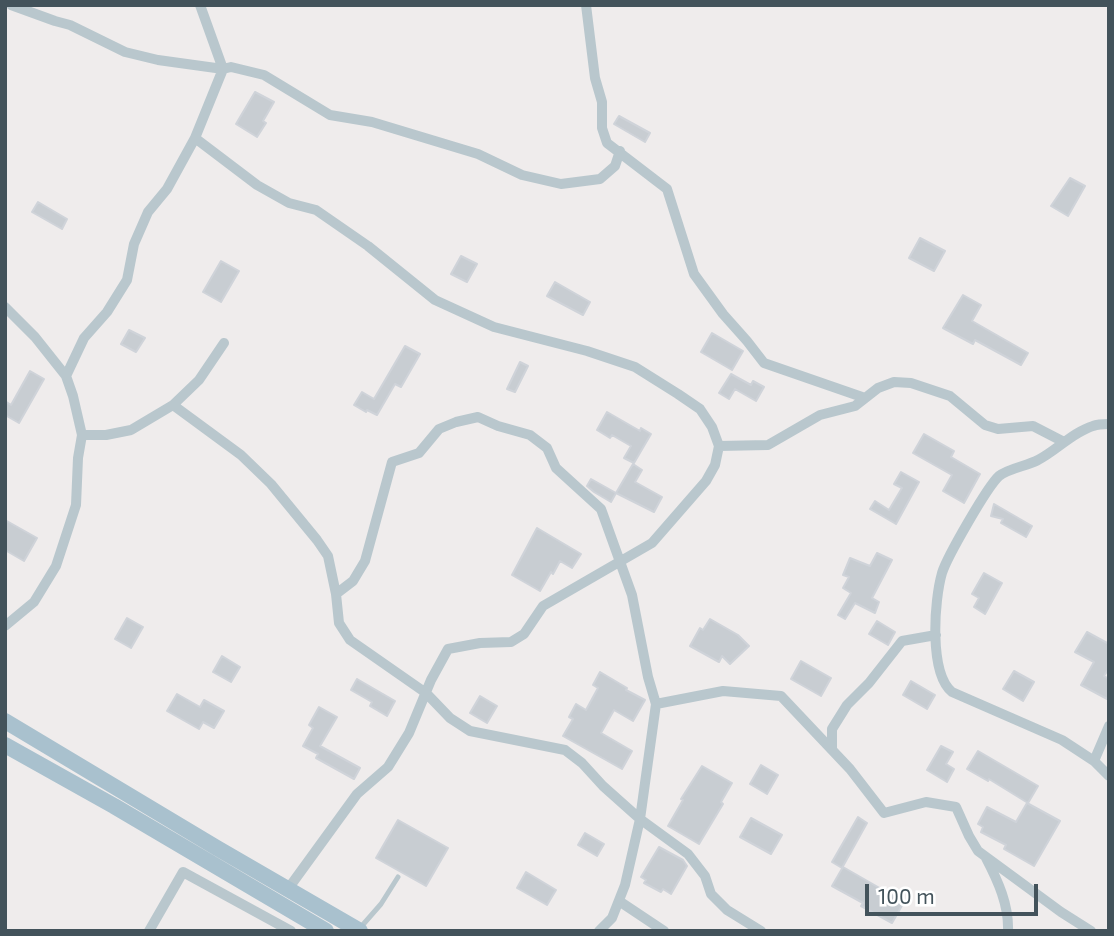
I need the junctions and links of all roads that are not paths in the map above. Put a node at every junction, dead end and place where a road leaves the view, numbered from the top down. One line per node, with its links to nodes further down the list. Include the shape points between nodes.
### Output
1 (11, 5): 4 (street, via 70,25 125,52)
2 (200, 5): 4 (street)
3 (586, 5): 6 (street, via 602,128 607,143)
4 (223, 69): 5 (street); 6 (street, via 264,75 330,115 372,122 478,154 522,175 561,184 600,179 615,166)
5 (195, 138): 9 (street, via 167,189 148,212 134,244 127,280 84,338); 15 (street, via 257,186 316,211 368,246 435,300 494,327 635,367 700,409)
6 (620, 152): 10 (street, via 667,189 694,274 764,363)
7 (5, 307): 9 (street)
8 (224, 343): 11 (street, via 199,380)
9 (66, 376): 13 (street)
10 (865, 398): 14 (street, via 894,382 911,383 950,396 985,425 998,429 1033,426); 15 (street, via 855,406 820,415 768,445)
11 (173, 405): 13 (street, via 131,430); 17 (street, via 241,455 271,484 328,556)
12 (1109, 424): 14 (street, via 1092,426)
13 (82, 435): 18 (street, via 76,505 56,566 34,602)
14 (1064, 442): 19 (street, via 1039,460 999,476 983,498 942,572)
15 (719, 446): 16 (street, via 706,481 652,543)
16 (620, 560): 17 (street, via 601,509 556,468 547,448 530,435 478,417 439,429 419,453 392,462 365,561 353,580); 20 (street, via 543,606 524,634 511,642 447,649); 21 (street)
17 (336, 594): 20 (street, via 339,623 349,640)
18 (5, 626)
19 (936, 635): 25 (street, via 902,641 847,705 832,729); 26 (street, via 940,674 952,692 1062,740)
20 (426, 693): 28 (street, via 470,732 565,750); 31 (street, via 388,767 357,794)
21 (656, 704): 25 (street, via 723,691 781,696); 28 (street)
22 (5, 721): 31 (main road)
23 (1109, 726): 26 (street)
24 (5, 745): 35 (main road)
25 (832, 750): 29 (street, via 884,813 926,802 956,807 969,836)
26 (1094, 761): 27 (street)
27 (1109, 776)
28 (640, 819): 32 (street); 39 (street, via 688,854 705,876 711,894 727,909)
29 (985, 856): 40 (street, via 1000,885); 41 (street)
30 (398, 877): 36 (lane)
31 (288, 889): 36 (main road)
32 (619, 901): 37 (street, via 612,918); 38 (street)
33 (149, 931): 34 (street, via 183,872)
34 (291, 931)
35 (327, 931)
36 (359, 931)
37 (599, 931)
38 (664, 931)
39 (761, 931)
40 (1008, 931)
41 (1091, 931)

